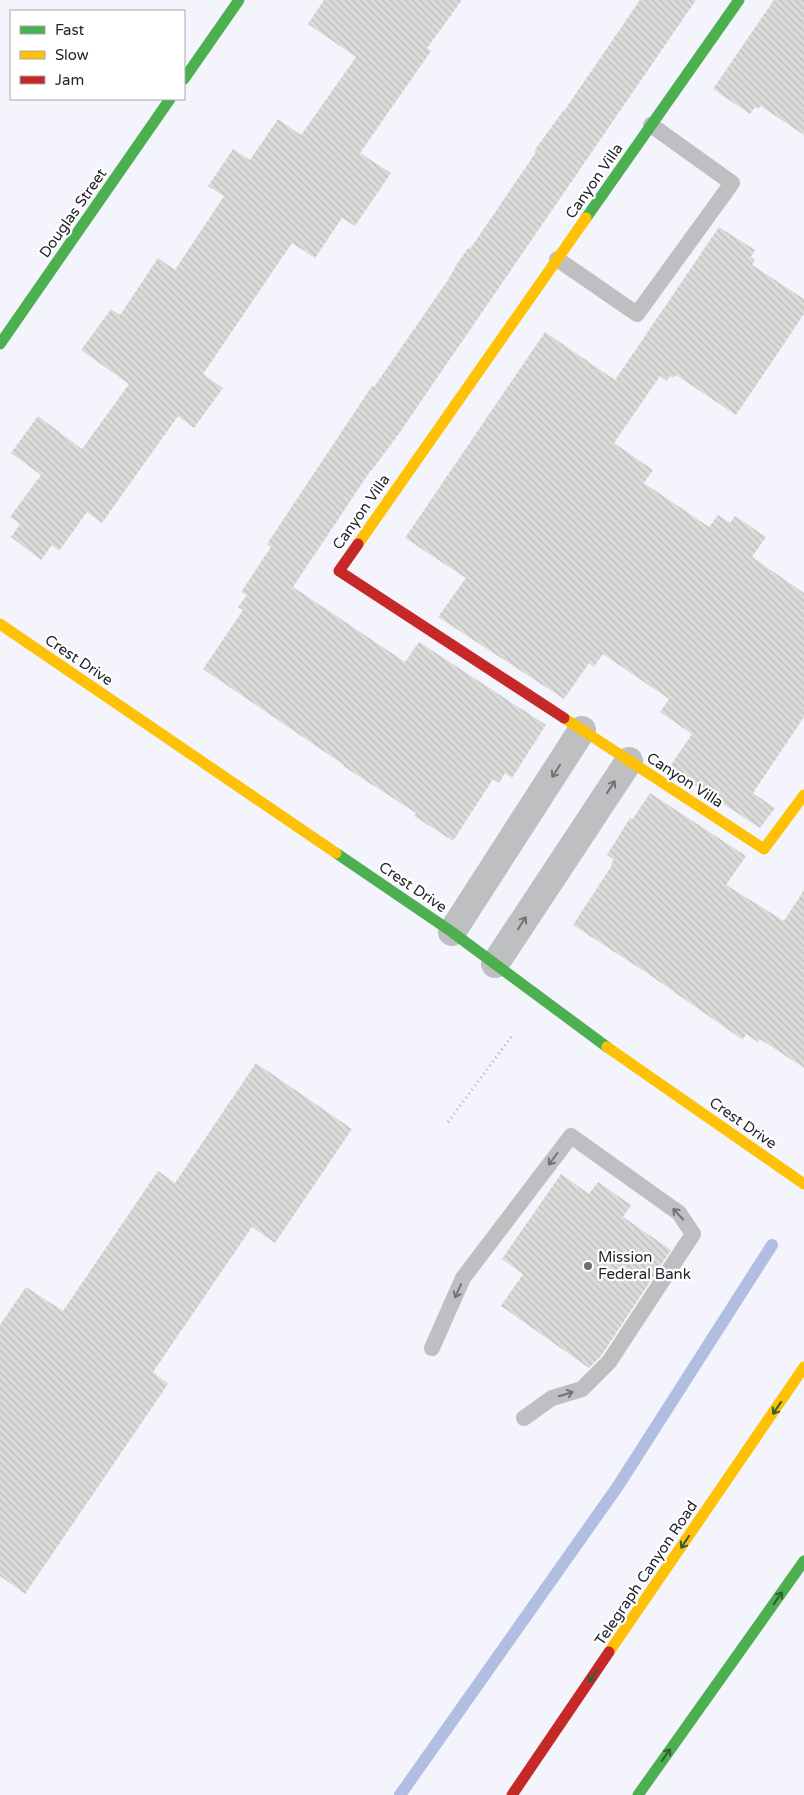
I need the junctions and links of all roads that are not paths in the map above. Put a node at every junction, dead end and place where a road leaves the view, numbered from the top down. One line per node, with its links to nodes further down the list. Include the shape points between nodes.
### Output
1 (239, 0): 3 (street)
2 (739, 0): 5 (street, Canyon Villa)
3 (185, 78)
4 (169, 100): 7 (street, Douglas Street)
5 (652, 125): 6 (street, Canyon Villa); 6 (lane, via 732,183 638,314)
6 (558, 259): 9 (street, Canyon Villa, via 338,570)
7 (0, 344)
8 (0, 624): 12 (street, Crest Drive)
9 (582, 730): 10 (street, Canyon Villa); 12 (street, one-way to 12)
10 (629, 761): 11 (street, Canyon Villa, via 764,849); 13 (street, one-way to 10)
11 (804, 795)
12 (452, 932): 13 (street, Crest Drive)
13 (495, 964): 14 (street, Crest Drive, via 581,1029)
14 (804, 1184)
15 (432, 1348): 17 (lane, one-way to 15, via 552,1398 582,1389 609,1362 693,1234 679,1213 571,1136 463,1278)
16 (804, 1368): 19 (street, Telegraph Canyon Road, one-way to 19)
17 (524, 1418)
18 (804, 1561): 20 (street, one-way to 18)
19 (512, 1795)
20 (638, 1795)

